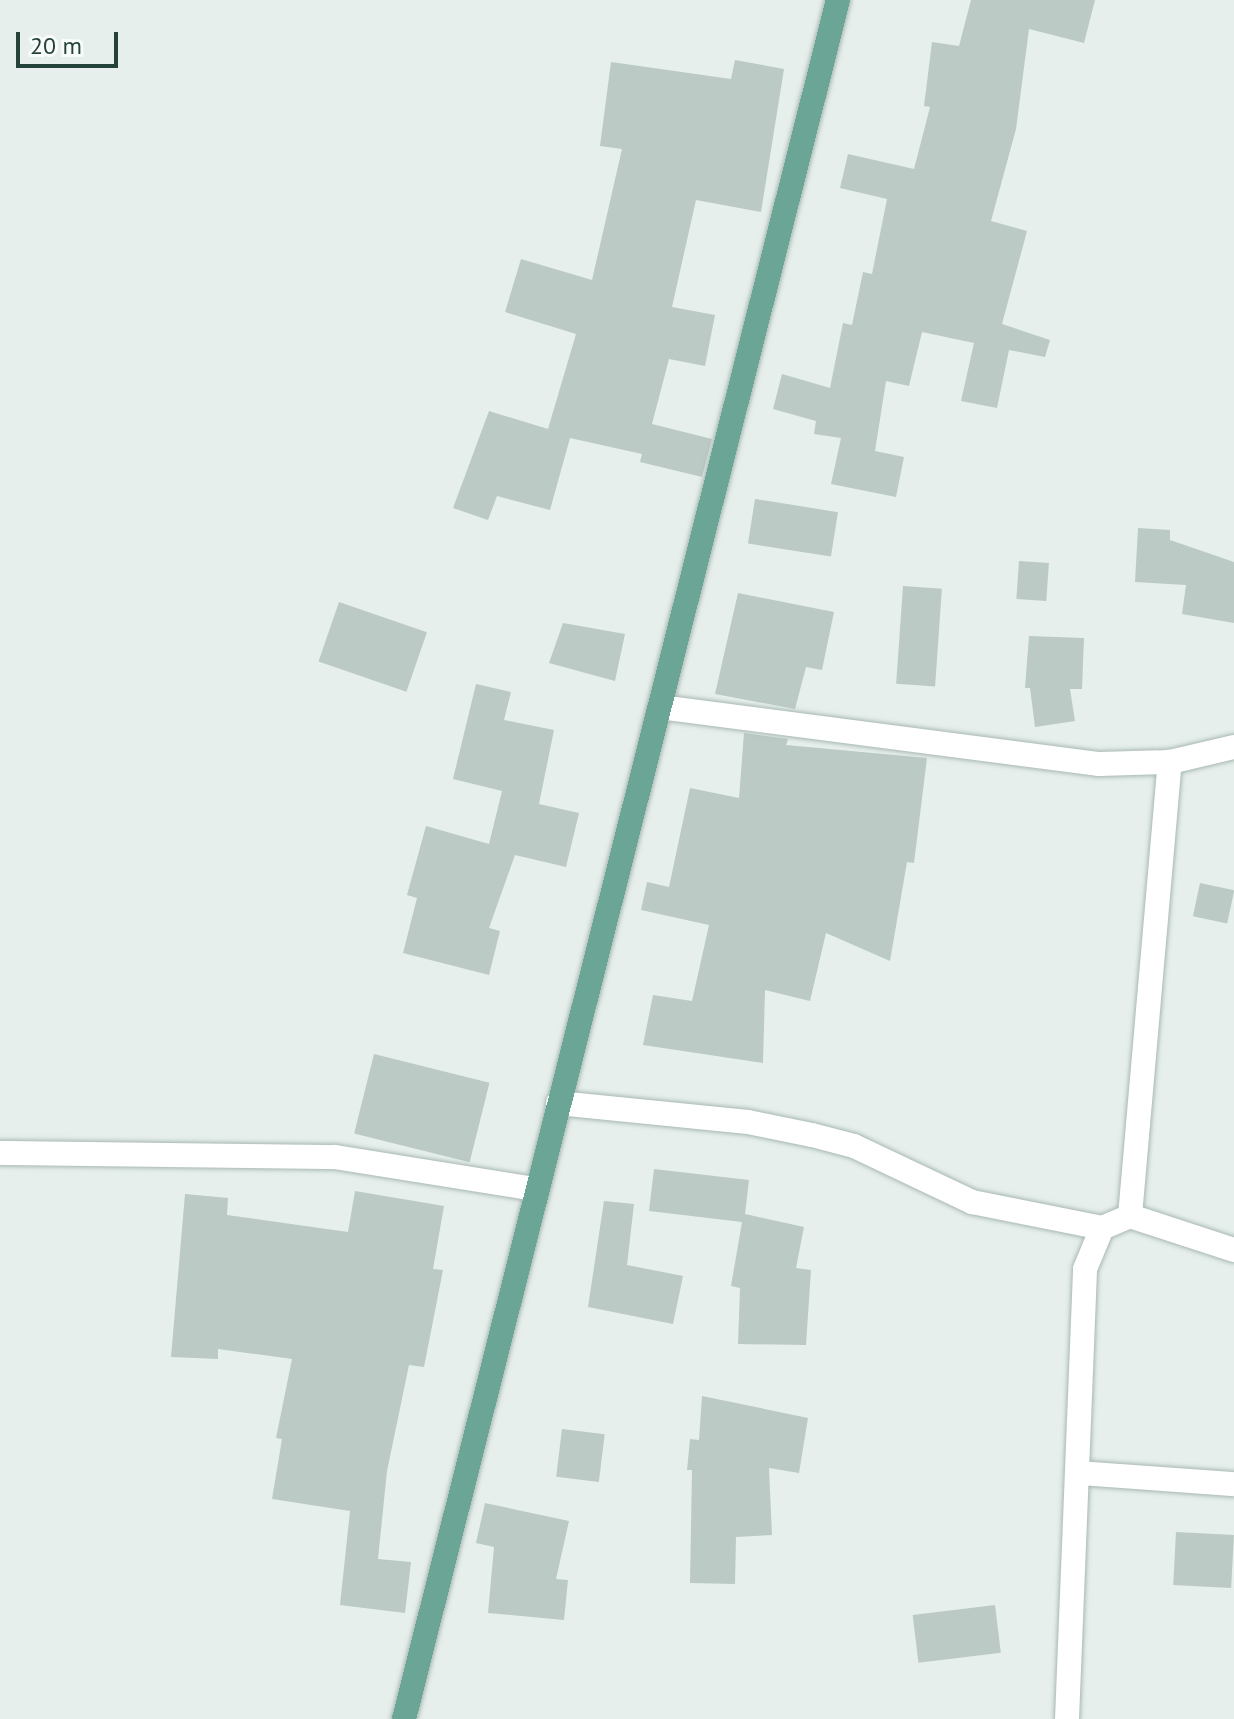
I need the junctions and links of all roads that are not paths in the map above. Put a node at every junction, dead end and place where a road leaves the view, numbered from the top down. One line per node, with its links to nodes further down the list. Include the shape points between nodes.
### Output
1 (838, 0): 2 (main road)
2 (660, 707): 4 (street, via 1041,758 1099,764); 5 (main road)
3 (1234, 747): 4 (street)
4 (1170, 762): 8 (street)
5 (558, 1103): 7 (main road); 9 (street, via 748,1122 812,1135 854,1146 972,1202)
6 (0, 1153): 7 (street, via 335,1157)
7 (535, 1189): 13 (main road)
8 (1130, 1216): 9 (street); 10 (street)
9 (1102, 1228): 11 (street, via 1085,1269)
10 (1234, 1250)
11 (1079, 1473): 12 (street); 14 (street)
12 (1234, 1484)
13 (404, 1719)
14 (1067, 1719)

